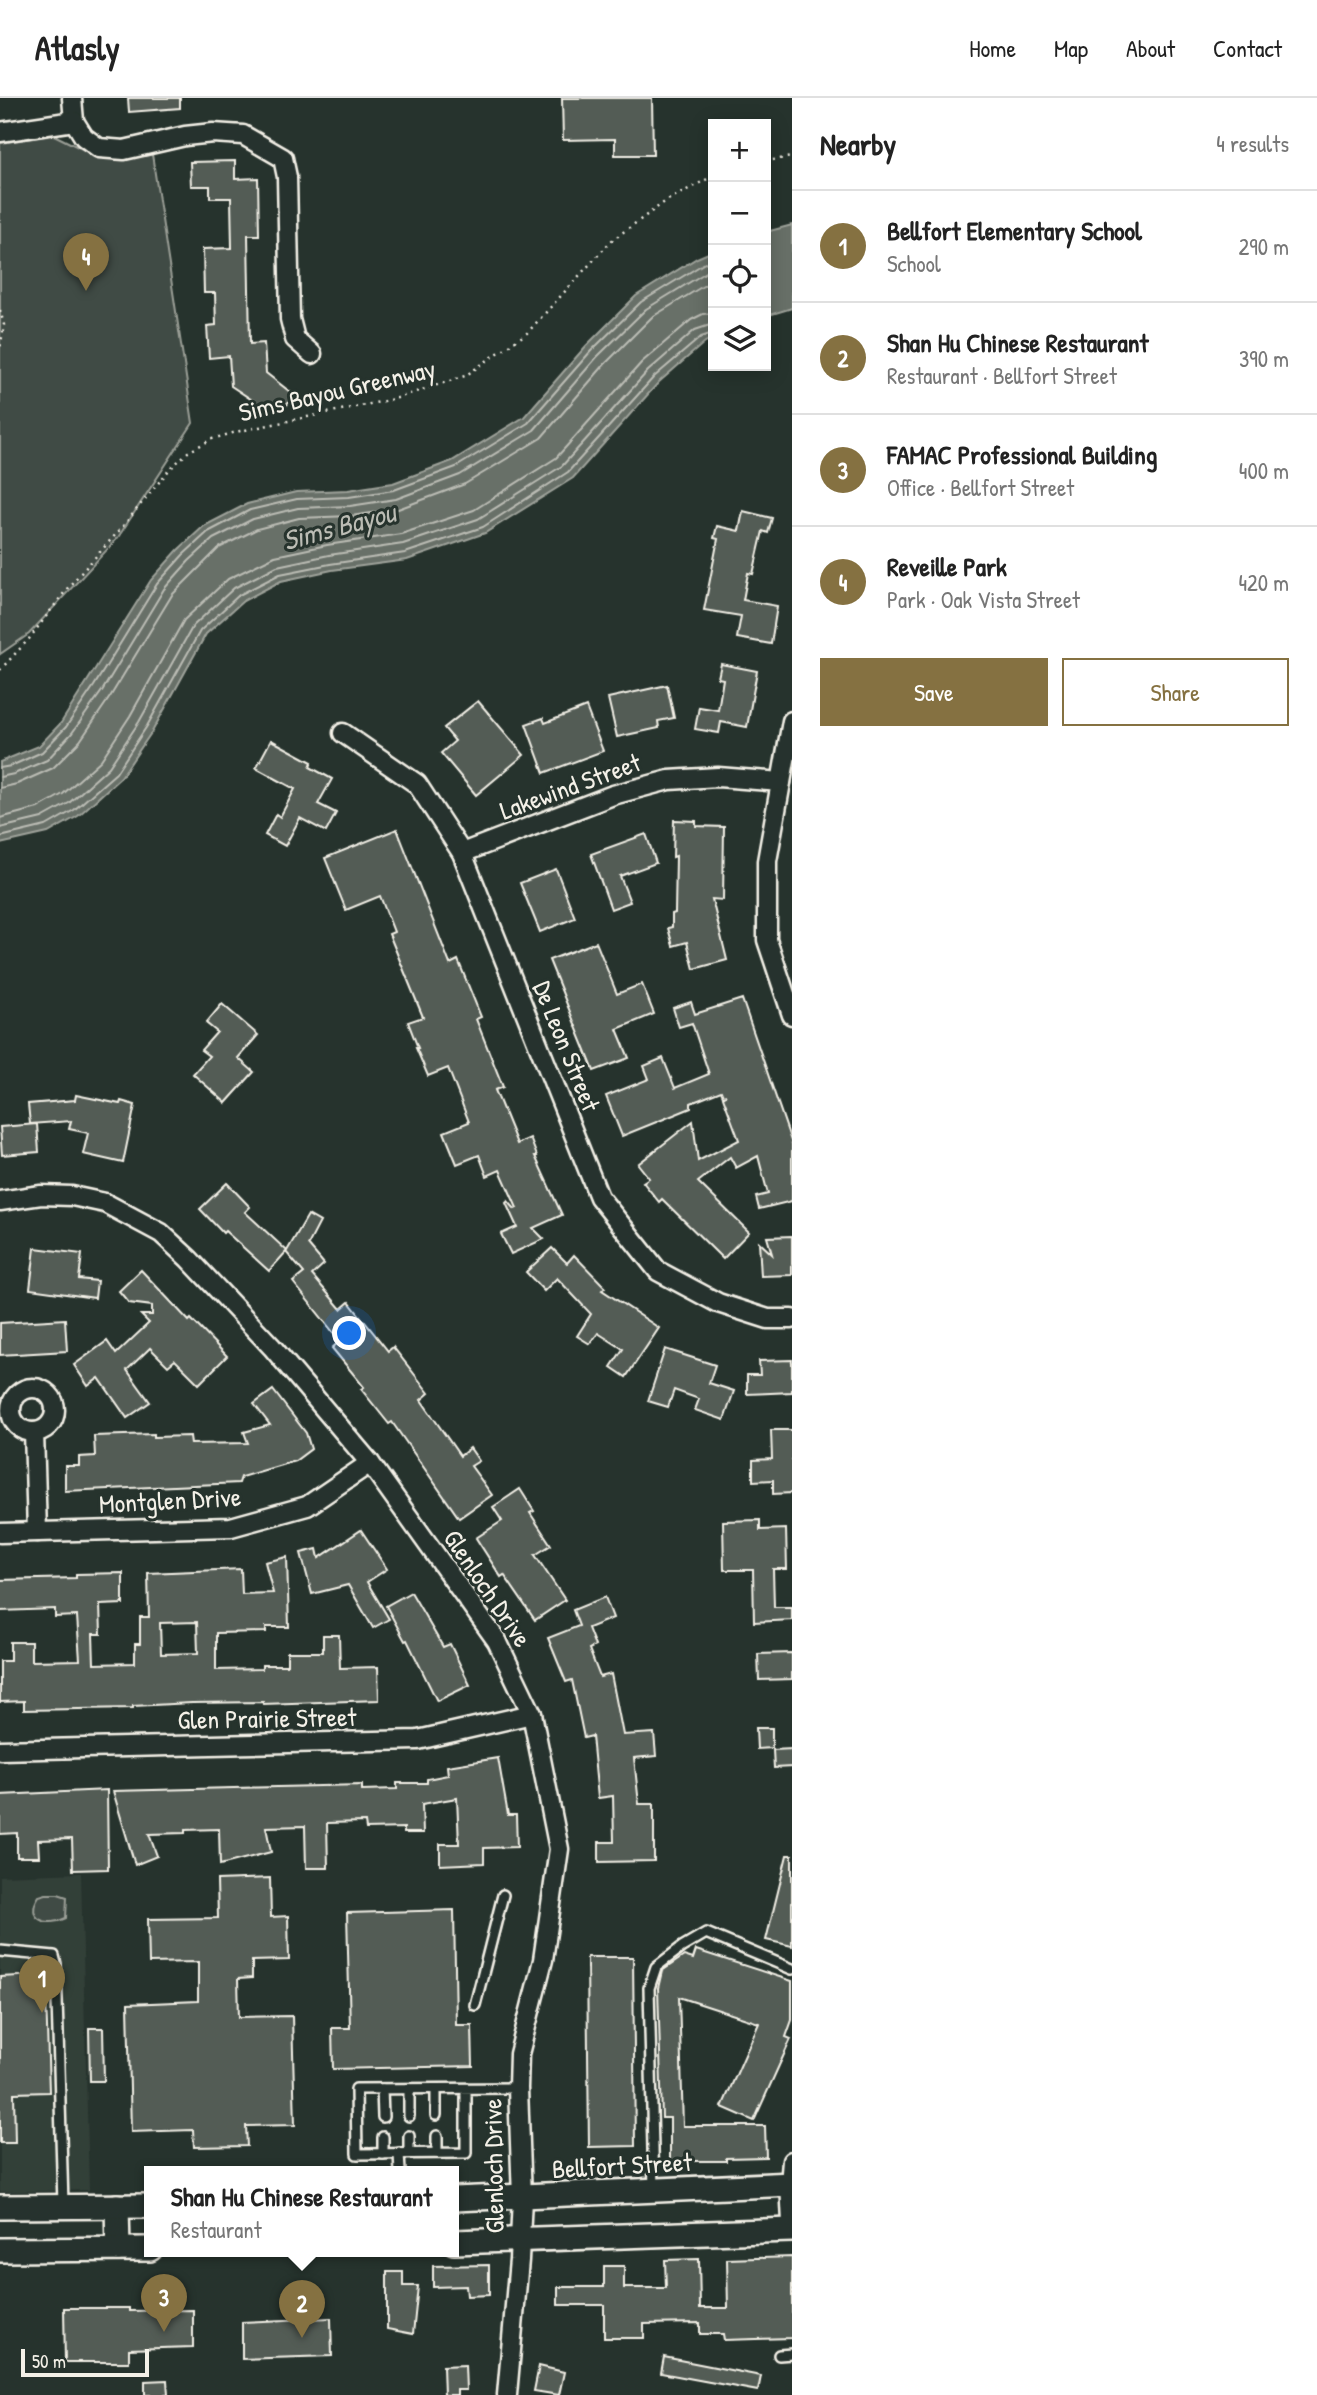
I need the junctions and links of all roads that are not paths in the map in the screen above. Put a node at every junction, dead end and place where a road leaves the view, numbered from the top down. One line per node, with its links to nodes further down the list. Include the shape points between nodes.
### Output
1 (72, 98): 2 (street)
2 (74, 121): 3 (street); 4 (street, via 84,137 99,148 124,150 213,133 243,135 283,159 290,319 295,339)
3 (0, 132)
4 (312, 354)
5 (792, 721): 7 (street)
6 (343, 733): 8 (street, De Leon Street, via 417,784)
7 (781, 782): 8 (street, Lakewind Street, via 718,777 669,780 613,795); 9 (street, via 767,861 767,940)
8 (462, 853): 11 (street, De Leon Street, via 599,1197 658,1271 718,1303 768,1319)
9 (792, 1015)
10 (0, 1201): 13 (street, Glenloch Drive, via 72,1196 105,1203 161,1233 272,1347)
11 (792, 1319)
12 (33, 1432): 14 (street)
13 (370, 1463): 14 (street, Montglen Drive, via 307,1506 231,1527); 16 (street, Glenloch Drive, via 497,1641)
14 (37, 1532): 15 (street, Montglen Drive)
15 (0, 1533)
16 (532, 1714): 17 (street, Glen Prairie Street, via 418,1740); 24 (street, Glenloch Drive, via 559,1849 543,1960 519,2054)
17 (0, 1750)
18 (503, 1895): 21 (lane)
19 (0, 1951): 45 (lane, via 54,1956 57,1964)
20 (792, 1969): 39 (lane, via 706,1933 656,1967 649,1988)
21 (475, 2005)
22 (436, 2088): 23 (lane); 26 (lane); 27 (lane)
23 (466, 2088): 24 (lane); 34 (lane, via 466,2153)
24 (518, 2088): 40 (street, Glenloch Drive)
25 (382, 2089): 26 (lane); 29 (lane); 35 (lane, via 356,2089 357,2154)
26 (409, 2089): 28 (lane)
27 (436, 2115)
28 (409, 2116)
29 (383, 2117)
30 (409, 2136): 33 (lane)
31 (437, 2136): 34 (lane)
32 (383, 2137): 35 (lane)
33 (404, 2153): 34 (lane); 35 (lane); 37 (lane)
34 (437, 2153)
35 (383, 2154)
36 (792, 2161): 38 (street)
37 (401, 2166)
38 (791, 2184): 39 (main road, Bellfort Street); 46 (street)
39 (654, 2191): 40 (main road, Bellfort Street)
40 (522, 2198): 41 (main road, Bellfort Street); 48 (street, Glenloch Drive)
41 (459, 2199)
42 (117, 2206): 43 (main road); 45 (main road); 51 (main road)
43 (144, 2206)
44 (0, 2207): 45 (main road)
45 (63, 2207)
46 (792, 2222)
47 (792, 2231): 48 (main road)
48 (520, 2240): 49 (main road); 55 (street, Glenloch Drive)
49 (459, 2242)
50 (0, 2249): 51 (main road)
51 (118, 2249): 52 (main road)
52 (144, 2249)
53 (792, 2354): 54 (lane)
54 (779, 2355)
55 (508, 2395)

